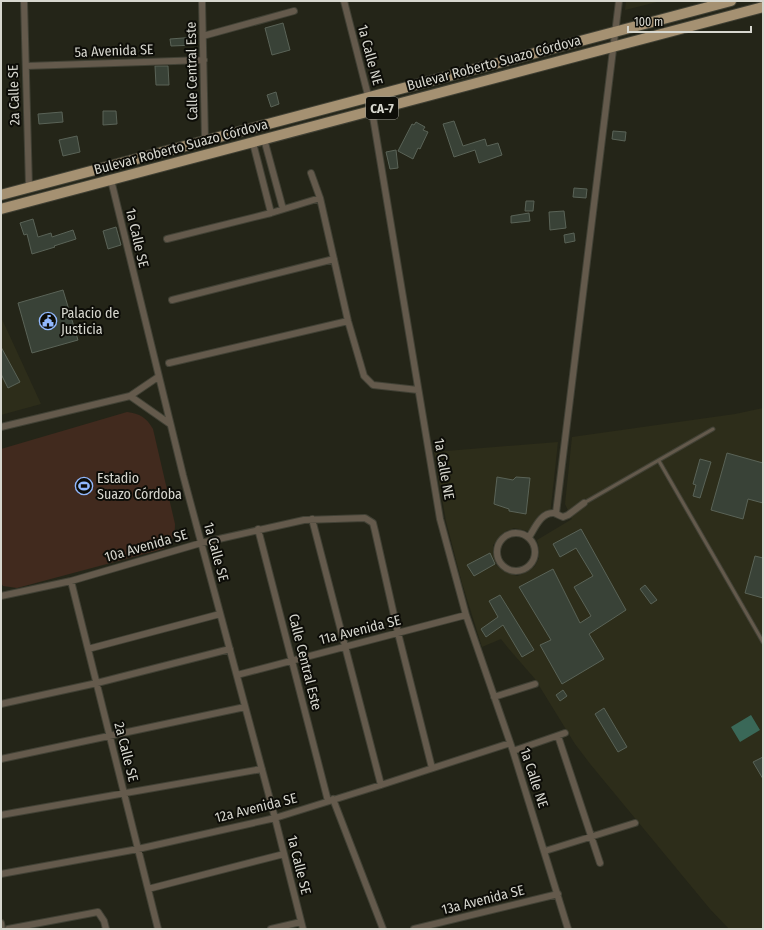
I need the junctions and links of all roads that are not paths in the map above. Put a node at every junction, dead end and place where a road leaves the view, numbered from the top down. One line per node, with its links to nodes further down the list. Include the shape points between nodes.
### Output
1 (24, 1): 12 (street, 2a Calle SE)
2 (202, 1): 9 (street, Calle Central Este)
3 (344, 1): 13 (street, 1a Calle NE)
4 (618, 1): 8 (street)
5 (731, 1): 8 (main road, Bulevar Roberto Suazo Córdova / CA-7)
6 (763, 7): 10 (main road, Bulevar Roberto Suazo Córdova / CA-7)
7 (294, 11): 9 (street)
8 (614, 31): 10 (street); 13 (main road, Bulevar Roberto Suazo Córdova / CA-7)
9 (203, 36): 11 (street, Calle Central Este)
10 (613, 46): 14 (main road, Bulevar Roberto Suazo Córdova / CA-7); 39 (street)
11 (204, 60): 12 (street, 5a Avenida SE); 16 (street, Calle Central Este)
12 (26, 66): 20 (street, 2a Calle SE)
13 (369, 98): 14 (street, 1a Calle NE); 16 (main road, Bulevar Roberto Suazo Córdova / CA-7)
14 (372, 111): 15 (main road, Bulevar Roberto Suazo Córdova / CA-7); 32 (street, 1a Calle NE)
15 (264, 139): 17 (main road, Bulevar Roberto Suazo Córdova / CA-7); 24 (street)
16 (205, 140): 20 (main road, Bulevar Roberto Suazo Córdova / CA-7)
17 (253, 143): 19 (main road, Bulevar Roberto Suazo Córdova / CA-7); 25 (street)
18 (311, 173): 22 (street)
19 (111, 180): 23 (main road, Bulevar Roberto Suazo Córdova / CA-7); 31 (street, 1a Calle SE)
20 (29, 187): 21 (main road, Bulevar Roberto Suazo Córdova / CA-7)
21 (1, 195)
22 (320, 198): 24 (street); 27 (street)
23 (1, 209)
24 (283, 209): 25 (street)
25 (271, 213): 26 (street)
26 (167, 239)
27 (334, 259): 28 (street); 29 (street)
28 (172, 300)
29 (348, 321): 30 (street); 32 (street, via 364,376 368,381 373,385)
30 (169, 363)
31 (158, 377): 33 (street); 34 (street, 1a Calle SE)
32 (418, 390): 47 (street, 1a Calle NE, via 440,519)
33 (130, 396): 34 (street); 35 (street)
34 (170, 424): 43 (street, 1a Calle SE)
35 (1, 427)
36 (713, 429): 37 (lane)
37 (659, 460): 38 (lane); 49 (lane)
38 (584, 503): 39 (street, via 563,517)
39 (556, 513): 42 (street, via 542,517)
40 (312, 519): 41 (street, 10a Avenida SE); 48 (street, 10a Avenida SE, via 370,520 375,531); 50 (street)
41 (258, 529): 43 (street, 10a Avenida SE); 53 (street, Calle Central Este)
42 (529, 537): 42 (street, via 518,533 506,535 502,539 497,550 504,567 515,571 531,565 536,554)
43 (201, 543): 44 (street, 10a Avenida SE); 46 (street, 1a Calle SE)
44 (71, 581): 45 (street, 10a Avenida SE); 51 (street, 2a Calle SE)
45 (1, 596)
46 (220, 614): 51 (street); 52 (street, 1a Calle SE)
47 (466, 615): 48 (street, 11a Avenida SE); 57 (street, 1a Calle NE)
48 (398, 633): 50 (street, 11a Avenida SE); 67 (street)
49 (763, 642)
50 (346, 646): 53 (street, 11a Avenida SE); 68 (street)
51 (88, 649): 55 (street, 2a Calle SE)
52 (230, 650): 54 (street, 1a Calle SE); 55 (street)
53 (293, 660): 54 (street, 11a Avenida SE); 70 (street, Calle Central Este)
54 (237, 675): 59 (street, 1a Calle SE)
55 (97, 683): 58 (street); 62 (street, 2a Calle SE)
56 (535, 684): 57 (street)
57 (494, 697): 63 (street, 1a Calle NE)
58 (1, 704)
59 (245, 707): 62 (street); 66 (street, 1a Calle SE)
60 (566, 733): 61 (street)
61 (558, 736): 64 (street); 74 (street)
62 (110, 737): 65 (street); 69 (street, 2a Calle SE)
63 (510, 743): 64 (street, 1a Calle NE); 67 (street, 12a Avenida SE)
64 (513, 751): 76 (street, 1a Calle NE)
65 (1, 759)
66 (262, 768): 69 (street); 72 (street, 1a Calle SE)
67 (432, 768): 68 (street, 12a Avenida SE)
68 (381, 786): 70 (street, 12a Avenida SE)
69 (124, 793): 71 (street); 75 (street, 2a Calle SE)
70 (331, 800): 72 (street, 12a Avenida SE); 89 (street, Calle Central Este)
71 (1, 815)
72 (275, 818): 75 (street, 12a Avenida SE); 77 (street, 1a Calle SE)
73 (634, 824): 74 (street)
74 (591, 837): 76 (street); 78 (street)
75 (138, 849): 79 (street, 12a Avenida SE); 80 (street, 2a Calle SE)
76 (545, 851): 81 (street, 1a Calle NE)
77 (284, 854): 80 (street); 83 (street, 1a Calle SE)
78 (600, 863)
79 (1, 874)
80 (148, 889): 87 (street, 2a Calle SE)
81 (558, 894): 90 (street, 13a Avenida SE); 91 (street, 1a Calle NE)
82 (1, 923): 84 (street)
83 (302, 926): 88 (street)
84 (2, 929)
85 (8, 929): 86 (street, via 98,912)
86 (106, 929)
87 (158, 929)
88 (271, 929)
89 (383, 929)
90 (414, 929)
91 (568, 929)

